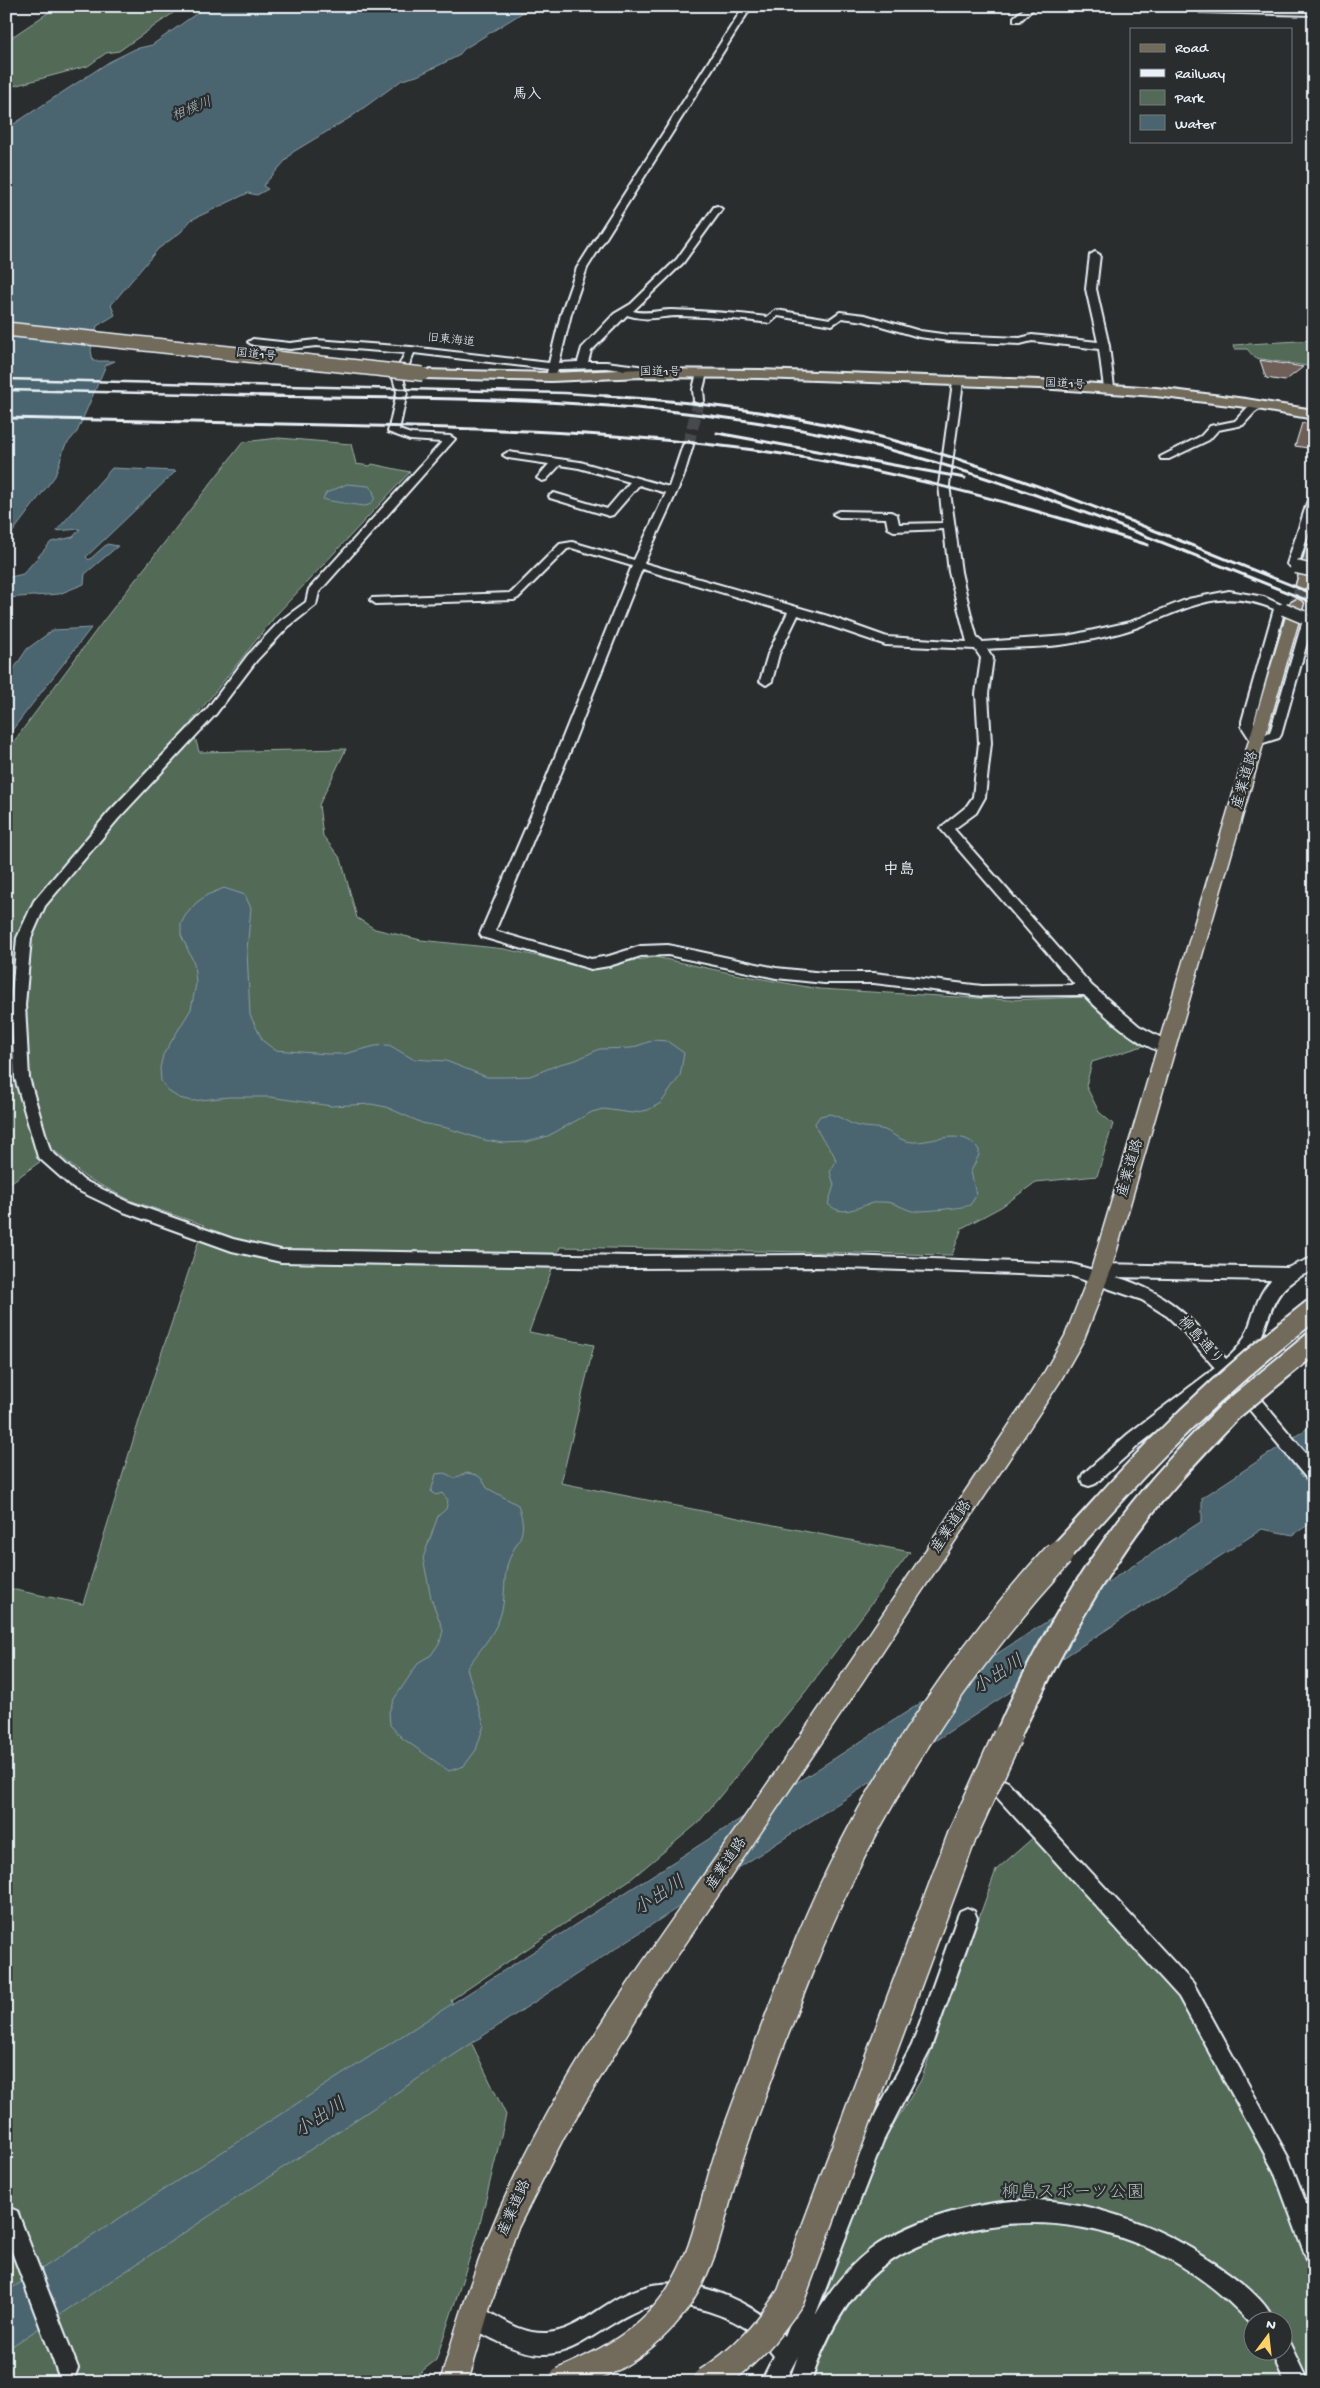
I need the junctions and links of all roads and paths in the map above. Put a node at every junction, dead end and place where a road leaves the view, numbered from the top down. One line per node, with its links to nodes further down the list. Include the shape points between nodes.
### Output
1 (748, 6): 14 (street, via 582,268)
2 (1032, 6): 5 (street)
3 (1202, 6): 4 (street, via 1203,10)
4 (1314, 14)
5 (1018, 19)
6 (717, 210): 8 (street, via 680,261)
7 (1095, 255): 11 (street, via 1091,289)
8 (625, 311): 11 (street, via 642,317 667,313 719,314 770,320 776,314 832,322 840,315 949,338 1020,341 1032,338); 13 (street, via 586,350)
9 (6, 329): 14 (highway, 国道1号, bridge, via 423,374)
10 (253, 342): 12 (street, 旧東海道)
11 (1104, 346): 18 (street)
12 (411, 350): 14 (street, 旧東海道); 44 (street, via 398,378 402,392 393,432 410,437 450,439 313,591 312,603 284,624 252,658 211,712 113,816 39,904 24,938 18,1005 22,1078 43,1153 78,1184 126,1207 232,1245 281,1256 826,1262)
13 (582, 365): 14 (street, 旧東海道); 15 (street, 旧東海道, via 624,366 642,370)
14 (551, 371): 15 (highway, 国道1号)
15 (642, 373): 16 (highway, 国道1号)
16 (702, 373): 17 (highway, 国道1号); 19 (street)
17 (958, 382): 18 (highway, 国道1号); 32 (street, via 944,485)
18 (1109, 388): 20 (highway, 国道1号)
19 (699, 401)
20 (1258, 406): 21 (highway, 国道1号); 24 (street, via 1239,423 1214,428 1205,438)
21 (1314, 415)
22 (688, 445): 28 (street)
23 (508, 455): 25 (street)
24 (1166, 457)
25 (557, 462): 26 (street); 27 (street, via 580,465)
26 (542, 478)
27 (638, 482): 28 (street); 29 (street, via 610,513)
28 (672, 491): 34 (street)
29 (554, 496)
30 (1314, 497): 35 (street, bridge, via 1293,564)
31 (838, 514): 32 (street, via 891,515 894,528)
32 (948, 526): 39 (street, via 966,620 972,640)
33 (1314, 546): 37 (main road, 産業道路)
34 (638, 564): 36 (street, via 572,545 564,546 514,596); 38 (street); 41 (street, via 487,934 591,964 607,964 650,949 776,973 824,978 874,978 982,991)
35 (1314, 571)
36 (376, 600)
37 (1299, 609): 39 (street, via 1260,599 1229,596 1192,601 1133,625 1096,635); 42 (main road, 産業道路)
38 (794, 610): 39 (street, via 886,641); 40 (street, via 768,663)
39 (979, 646): 41 (street, via 987,658 982,694 985,743 979,797 971,810 946,828)
40 (766, 681)
41 (1087, 990): 42 (street, via 1116,1018)
42 (1166, 1047): 44 (main road, 産業道路)
43 (1314, 1263): 45 (street)
44 (1100, 1273): 45 (street); 48 (street, 柳島通り, via 1148,1295 1173,1312); 52 (main road, 産業道路, via 1074,1339 1052,1377)
45 (1290, 1274): 48 (street, via 1274,1287 1267,1299 1247,1352)
46 (1314, 1309): 49 (highway, bridge)
47 (1314, 1342): 49 (highway, bridge)
48 (1226, 1370): 50 (street, 柳島通り); 51 (street, via 1134,1439)
49 (1219, 1404): 64 (highway, bridge, via 1106,1501 998,1624 927,1724 886,1789 834,1885 771,2042 727,2164 710,2231 685,2287 649,2333 618,2355); 65 (highway, bridge, via 1190,1452 1139,1513 1084,1594 1050,1652 999,1753 962,1836 792,2296 757,2344 723,2373)
50 (1314, 1475)
51 (1089, 1479)
52 (813, 1737): 55 (main road, 産業道路)
53 (1001, 1788): 57 (street, via 1186,1990 1282,2166)
54 (967, 1918): 60 (street, via 920,2050 875,2135)
55 (661, 1960): 59 (main road, 産業道路, via 593,2061 527,2179 498,2244)
56 (10, 2218): 62 (street)
57 (1314, 2253)
58 (1254, 2310): 67 (street, via 1217,2277 1163,2244 1120,2227 1071,2215 1030,2211 969,2219 919,2234 877,2258 847,2286 822,2324)
59 (473, 2315): 60 (street, via 519,2339 546,2344 571,2338 650,2295 667,2294 705,2300 742,2315 760,2325); 63 (main road, 産業道路)
60 (787, 2355): 66 (street)
61 (1286, 2360): 68 (street)
62 (67, 2368)
63 (454, 2382)
64 (562, 2382)
65 (706, 2382)
66 (772, 2382)
67 (800, 2382)
68 (1297, 2382)

